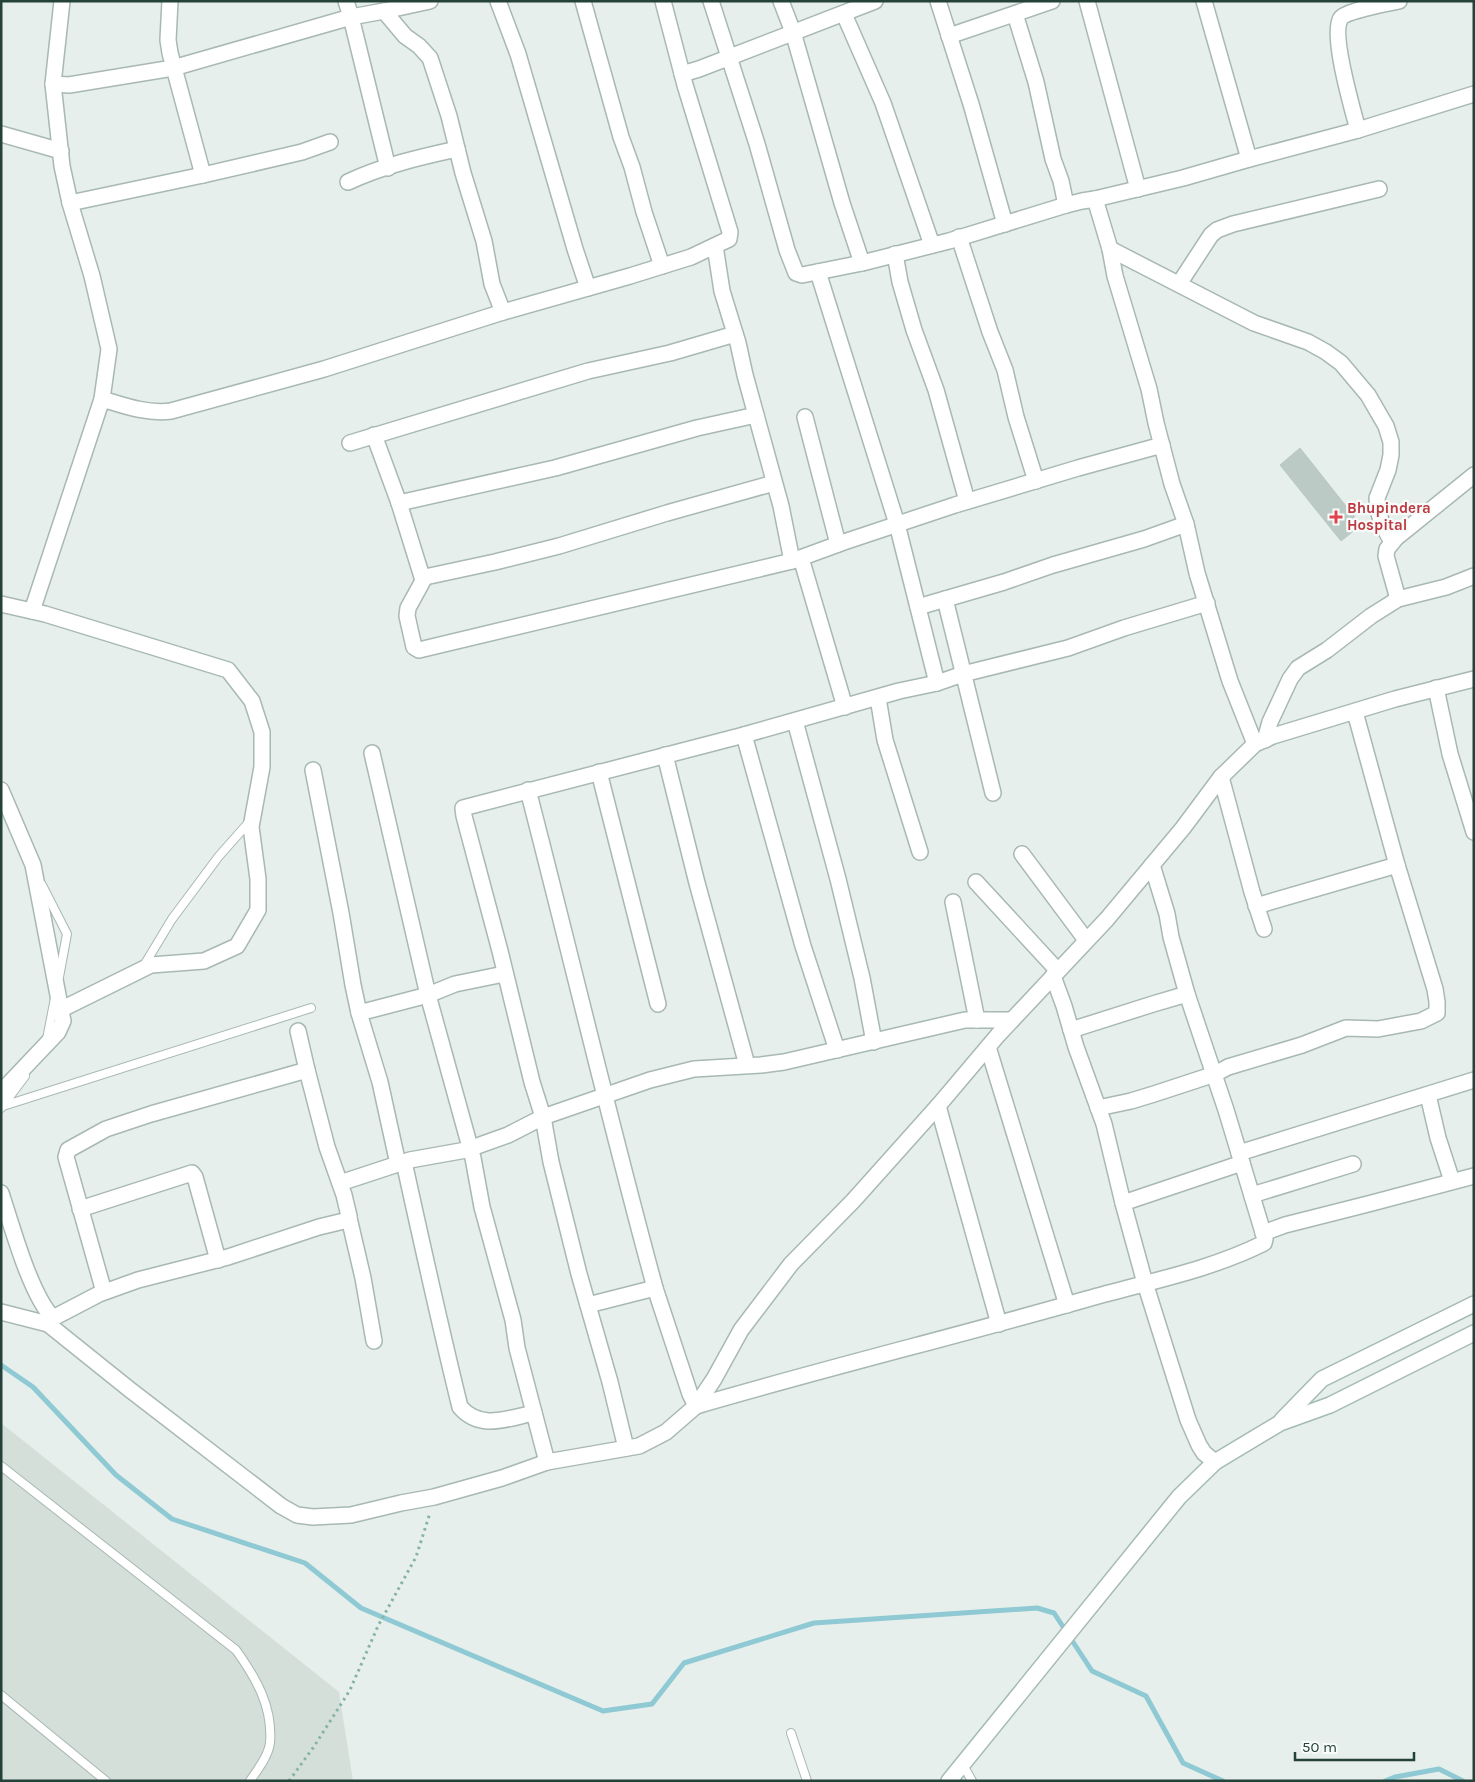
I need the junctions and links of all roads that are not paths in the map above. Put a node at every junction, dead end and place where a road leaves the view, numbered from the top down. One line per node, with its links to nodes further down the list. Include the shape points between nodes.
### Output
1 (62, 1): 25 (street)
2 (170, 1): 23 (street, via 168,40)
3 (346, 1): 19 (street)
4 (430, 1): 16 (street)
5 (498, 1): 51 (street, via 518,54)
6 (584, 1): 48 (street, via 621,137)
7 (663, 1): 24 (street)
8 (711, 1): 22 (street)
9 (781, 1): 20 (street)
10 (875, 1): 17 (street)
11 (938, 1): 21 (street)
12 (1052, 1): 18 (street)
13 (1087, 1): 36 (street)
14 (1204, 1): 32 (street)
15 (1399, 1): 27 (street, via 1351,12 1339,20 1342,63)
16 (384, 11): 19 (street); 30 (street, via 430,58)
17 (844, 14): 20 (street); 43 (street, via 883,103)
18 (1016, 14): 21 (street); 40 (street)
19 (351, 17): 23 (street); 33 (street)
20 (793, 32): 22 (street); 47 (street)
21 (949, 36): 41 (street)
22 (729, 56): 24 (street); 49 (street, via 794,271 799,275)
23 (173, 68): 25 (street, via 69,85); 34 (street)
24 (682, 74): 44 (street, via 730,232 729,239)
25 (53, 84): 31 (street)
26 (1474, 94): 27 (street)
27 (1358, 130): 32 (street)
28 (1, 134): 31 (street)
29 (330, 142): 34 (street, via 302,152)
30 (457, 149): 33 (street, via 407,160); 52 (street, via 484,241 492,284)
31 (61, 151): 39 (street)
32 (1249, 159): 36 (street)
33 (388, 168): 35 (street)
34 (203, 175): 39 (street)
35 (348, 182)
36 (1138, 189): 38 (street)
37 (1379, 189): 50 (street, via 1217,230)
38 (1095, 199): 40 (street); 45 (street)
39 (70, 203): 54 (street, via 109,349)
40 (1066, 205): 41 (street)
41 (1005, 224): 42 (street)
42 (959, 238): 43 (street); 61 (street, via 1005,370)
43 (932, 245): 46 (street)
44 (714, 246): 48 (street); 53 (street, via 722,291)
45 (1110, 248): 50 (street); 59 (street)
46 (895, 254): 47 (street); 63 (street, via 900,282 936,390)
47 (862, 264): 49 (street)
48 (662, 266): 51 (street)
49 (818, 272): 65 (street)
50 (1179, 284): 67 (street, via 1254,323 1308,342 1326,352 1341,363 1359,384 1381,414 1391,442 1378,510)
51 (588, 288): 52 (street)
52 (503, 312): 54 (street, via 324,369 171,411 158,413)
53 (735, 334): 55 (street); 57 (street, via 670,353 588,371)
54 (102, 399): 77 (street)
55 (756, 415): 62 (street); 64 (street, via 555,468)
56 (805, 417): 68 (street)
57 (374, 435): 58 (street); 64 (street)
58 (350, 443)
59 (1162, 445): 61 (street); 66 (street)
60 (1474, 475): 67 (street)
61 (1036, 481): 63 (street)
62 (774, 483): 69 (street); 71 (street, via 559,546 431,575)
63 (967, 501): 65 (street)
64 (399, 504): 71 (street)
65 (897, 524): 68 (street); 76 (street)
66 (1186, 524): 72 (street); 74 (street)
67 (1392, 542): 73 (street, via 1386,556)
68 (838, 544): 69 (street)
69 (796, 560): 71 (street, via 419,650 414,648 407,616 410,603); 83 (street)
70 (1474, 576): 73 (street)
71 (423, 580)
72 (945, 599): 76 (street); 78 (street)
73 (1398, 599): 87 (street, via 1298,668)
74 (1207, 603): 78 (street, via 1068,648); 87 (street, via 1230,681)
75 (1, 604): 77 (street)
76 (918, 607): 80 (street)
77 (32, 612): 97 (street, via 228,670 252,701 262,732 262,768)
78 (963, 674): 80 (street); 95 (street)
79 (1474, 679): 81 (street)
80 (937, 683): 82 (street)
81 (1436, 688): 84 (street); 98 (street, via 1450,754)
82 (878, 698): 83 (street); 99 (street, via 885,740)
83 (845, 707): 85 (street)
84 (1355, 712): 87 (street); 102 (street)
85 (795, 721): 86 (street); 123 (street, via 838,879)
86 (744, 734): 89 (street); 126 (street, via 803,946)
87 (1260, 742): 92 (street)
88 (372, 753): 114 (street)
89 (665, 755): 91 (street); 127 (street)
90 (313, 770): 118 (street)
91 (599, 772): 94 (street); 115 (street)
92 (1221, 777): 101 (street); 106 (street)
93 (1, 790): 103 (street)
94 (528, 790): 111 (street, via 462,810); 132 (street)
95 (993, 793)
96 (1, 806): 103 (lane)
97 (253, 818): 109 (lane, via 219,856 172,919); 109 (street, via 258,910 237,946 204,961 150,965)
98 (1474, 832)
99 (920, 852)
100 (1022, 854): 108 (street)
101 (1152, 865): 108 (street); 113 (street)
102 (1397, 865): 106 (street); 129 (street, via 1435,989 1437,1013 1422,1021 1378,1029 1346,1028)
103 (34, 870): 112 (street)
104 (976, 882): 110 (street)
105 (953, 902): 119 (street)
106 (1256, 906): 107 (street)
107 (1264, 929)
108 (1086, 940): 110 (street)
109 (142, 969): 117 (street)
110 (1055, 973): 120 (street); 121 (street)
111 (504, 974): 114 (street, via 454,984); 136 (street)
112 (57, 985): 117 (street); 124 (lane)
113 (1187, 994): 121 (street); 129 (street)
114 (428, 995): 118 (street); 137 (street)
115 (658, 1004)
116 (311, 1008): 133 (lane)
117 (62, 1009): 124 (street, via 63,1021)
118 (359, 1013): 139 (street)
119 (977, 1020): 120 (street); 123 (street, via 955,1022)
120 (1012, 1020): 125 (street)
121 (1071, 1030): 135 (street)
122 (298, 1031): 128 (street)
123 (874, 1042): 126 (street)
124 (46, 1045): 133 (street)
125 (988, 1047): 134 (street); 156 (street)
126 (837, 1050): 127 (street, via 784,1062)
127 (747, 1066): 132 (street, via 694,1069)
128 (307, 1070): 143 (street); 147 (street, via 106,1129 68,1150 66,1157)
129 (1215, 1074): 135 (street); 138 (street)
130 (1474, 1080): 131 (street)
131 (1428, 1094): 138 (street); 142 (street)
132 (606, 1096): 136 (street); 152 (street)
133 (2, 1102)
134 (938, 1106): 159 (street); 162 (street, via 791,1264 741,1330)
135 (1098, 1108): 146 (street)
136 (543, 1117): 137 (street, via 508,1135); 155 (street, via 551,1162)
137 (470, 1148): 139 (street); 163 (street)
138 (1240, 1158): 145 (street); 146 (street)
139 (401, 1163): 143 (street); 163 (street, via 460,1408 479,1421 492,1422)
140 (1354, 1164): 145 (street)
141 (1474, 1176): 142 (street)
142 (1452, 1181): 149 (street)
143 (340, 1183): 148 (street)
144 (1, 1193): 158 (street)
145 (1252, 1195): 149 (street)
146 (1123, 1203): 151 (street)
147 (80, 1209): 150 (street, via 192,1173 196,1177); 153 (street)
148 (349, 1218): 150 (street); 161 (street)
149 (1263, 1233): 151 (street, via 1265,1242 1255,1248 1200,1269)
150 (218, 1260): 153 (street)
151 (1145, 1283): 156 (street); 167 (street, via 1192,1428 1204,1453)
152 (655, 1288): 155 (street); 162 (street)
153 (104, 1292): 158 (street)
154 (1474, 1304): 164 (street, via 1322,1379)
155 (588, 1305): 165 (street)
156 (1067, 1305): 159 (street)
157 (1, 1312): 158 (street)
158 (50, 1321): 166 (street, via 129,1389 297,1515 313,1518 351,1515 434,1498)
159 (999, 1324): 162 (street)
160 (1474, 1333): 164 (street, via 1330,1404)
161 (374, 1341)
162 (696, 1406): 165 (street, via 666,1432 638,1446)
163 (534, 1414): 166 (street)
164 (1280, 1423): 167 (street)
165 (626, 1448): 166 (street)
166 (547, 1462)
167 (1215, 1462): 171 (street, via 1179,1497)
168 (1, 1466): 174 (lane, via 236,1650 260,1688 269,1719 270,1744)
169 (1, 1695): 173 (lane)
170 (791, 1733): 175 (lane)
171 (962, 1764): 172 (street); 176 (lane)
172 (949, 1779)
173 (106, 1781)
174 (250, 1781)
175 (807, 1781)
176 (972, 1781)

